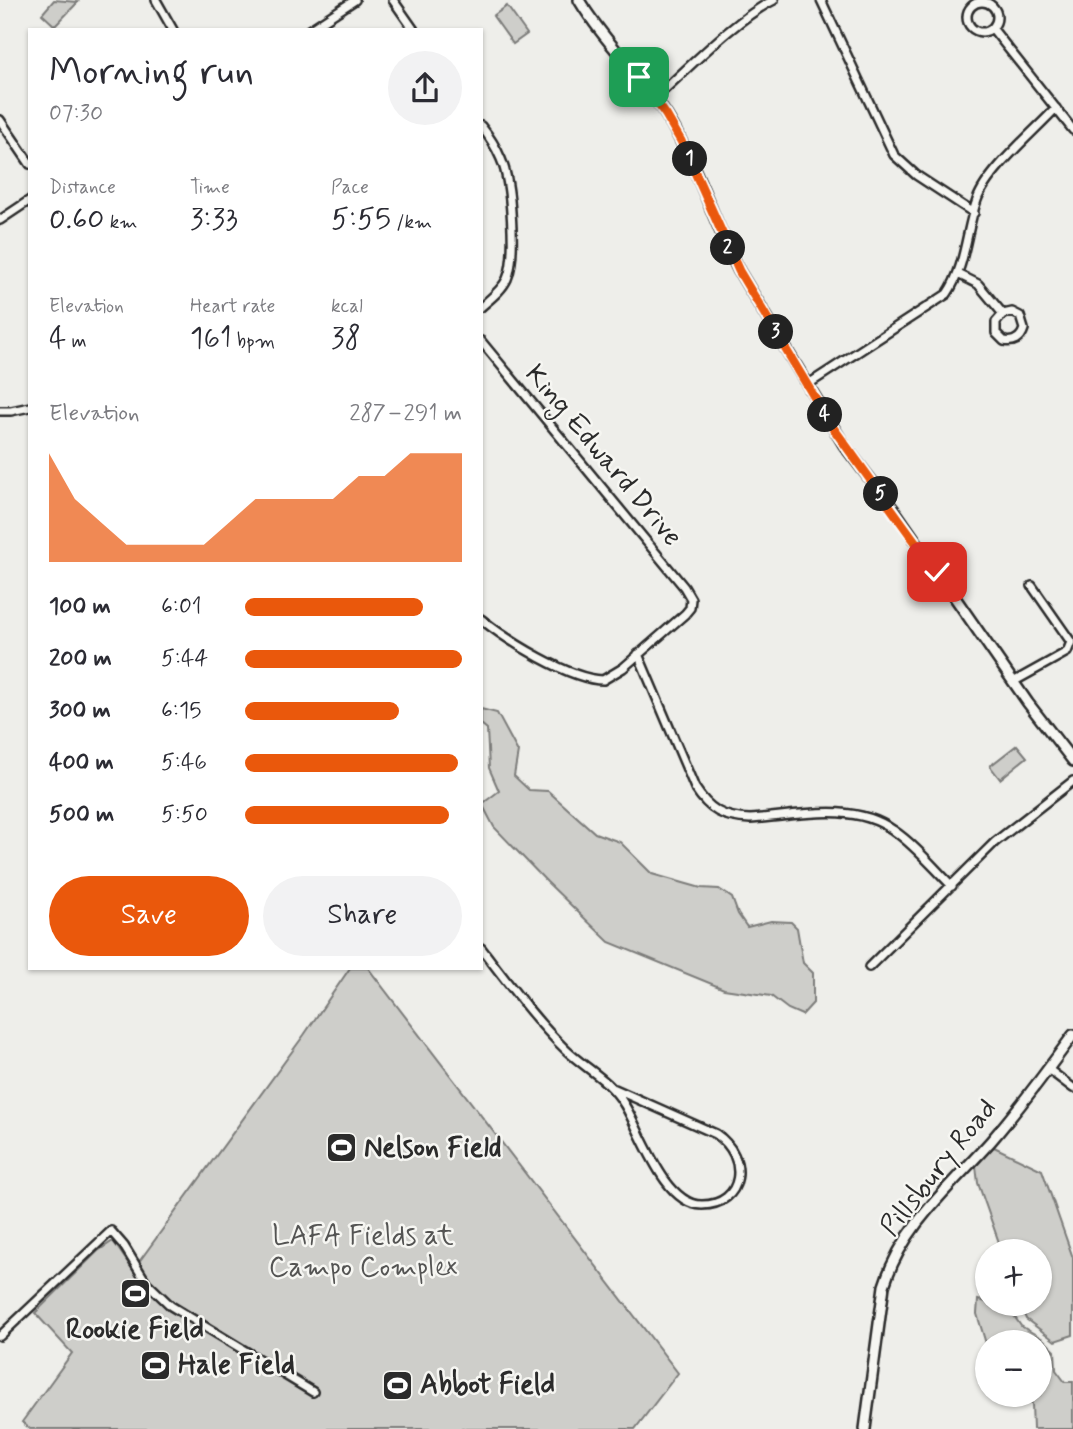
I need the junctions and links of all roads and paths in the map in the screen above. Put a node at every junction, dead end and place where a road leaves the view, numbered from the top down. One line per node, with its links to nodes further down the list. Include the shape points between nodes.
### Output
1 (156, 0): 7 (street)
2 (355, 0): 8 (street)
3 (393, 0): 9 (street)
4 (579, 0): 11 (street)
5 (774, 0): 11 (street, via 741,22)
6 (821, 0): 18 (street, via 894,155)
7 (172, 28)
8 (312, 28)
9 (413, 28)
10 (992, 28): 10 (street, via 997,15 993,6 984,2 970,7 970,25 982,32); 12 (street)
11 (654, 98): 24 (street, via 692,161 739,271)
12 (1056, 108): 15 (street); 18 (street, via 992,174)
13 (0, 120): 16 (street)
14 (483, 129): 21 (street, via 506,173 512,248 508,278)
15 (1073, 130)
16 (28, 161)
17 (28, 201): 19 (street)
18 (974, 213): 20 (street)
19 (0, 220)
20 (958, 274): 22 (street, via 978,284); 24 (street, via 941,299)
21 (483, 305)
22 (1003, 314): 22 (street, via 996,322 996,333 1004,341 1016,340 1024,332 1023,321 1015,313)
23 (483, 343): 29 (street, King Edward Drive, via 691,599 685,614)
24 (807, 385): 30 (street, via 844,445)
25 (28, 407): 26 (street)
26 (0, 411)
27 (1032, 586): 30 (street, via 1071,642 1070,648)
28 (483, 620): 29 (street, via 533,654 596,680 611,677)
29 (638, 654): 33 (street, via 695,788 714,811 750,819 841,813 864,817 891,828)
30 (1013, 682): 31 (street)
31 (1073, 761)
32 (1073, 781): 33 (street, via 995,842)
33 (952, 886): 35 (street)
34 (483, 950): 39 (street, via 555,1038)
35 (869, 967)
36 (1073, 1035): 37 (street, Pillsbury Road)
37 (1048, 1069): 38 (street); 42 (street, Pillsbury Road, via 901,1244 884,1286)
38 (1073, 1088)
39 (615, 1089): 39 (street, via 677,1194 704,1205 730,1192 738,1171 728,1143)
40 (0, 1336): 41 (street, via 111,1231 146,1282 171,1306)
41 (313, 1392)
42 (865, 1429)

